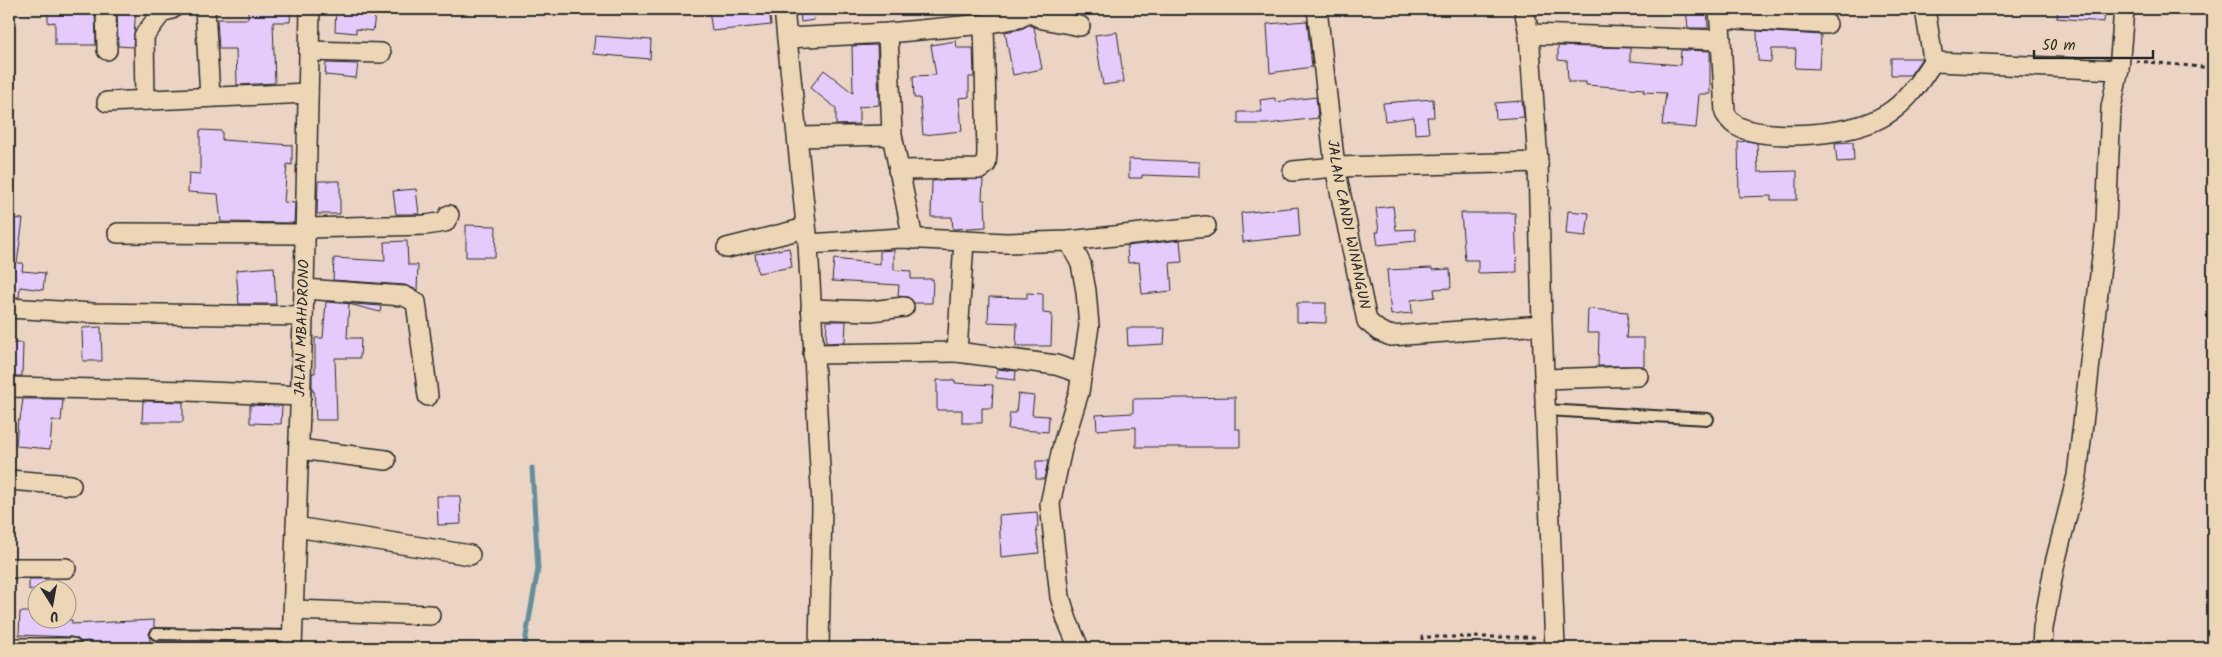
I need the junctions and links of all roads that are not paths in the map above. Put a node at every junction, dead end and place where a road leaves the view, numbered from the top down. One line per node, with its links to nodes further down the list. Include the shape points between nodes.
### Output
1 (106, 9): 19 (street)
2 (172, 9): 26 (street, via 162,12 144,36)
3 (205, 9): 25 (street)
4 (310, 9): 20 (street, JALAN MBAHDRONO)
5 (784, 9): 17 (street)
6 (1317, 9): 31 (street, JALAN CANDI WINANGUN)
7 (1524, 9): 16 (street)
8 (1925, 9): 22 (street)
9 (2124, 9): 23 (street)
10 (1027, 10): 12 (street, via 1019,18); 14 (street, via 1043,19)
11 (1719, 13): 13 (street); 18 (street)
12 (984, 24): 15 (street); 32 (street, via 986,164 980,168)
13 (1827, 24)
14 (1080, 26)
15 (888, 34): 17 (street); 28 (street)
16 (1529, 34): 18 (street); 30 (street)
17 (787, 38): 29 (street)
18 (1721, 40): 22 (street, via 1725,113 1732,123 1741,128 1775,134 1818,134 1866,125 1905,101)
19 (107, 50)
20 (309, 51): 21 (street); 24 (street, JALAN MBAHDRONO)
21 (381, 53)
22 (1934, 60): 23 (street, via 1942,63)
23 (2120, 65): 76 (street, via 2111,108 2106,222 2077,476 2055,563)
24 (308, 93): 25 (street); 36 (street, JALAN MBAHDRONO)
25 (210, 98): 26 (street)
26 (145, 100): 27 (street)
27 (107, 102)
28 (892, 135): 29 (street); 32 (street)
29 (798, 137): 38 (street)
30 (1538, 162): 31 (street); 48 (street)
31 (1335, 168): 33 (street); 48 (street, JALAN CANDI WINANGUN, via 1367,321 1378,331 1391,336)
32 (898, 170): 39 (street)
33 (1293, 171)
34 (449, 215): 36 (street, via 445,222 426,225)
35 (1206, 226): 41 (street)
36 (306, 231): 37 (street); 43 (street, JALAN MBAHDRONO)
37 (118, 233)
38 (807, 236): 39 (street); 42 (street); 46 (street)
39 (913, 239): 40 (street)
40 (964, 241): 41 (street); 49 (street)
41 (1069, 242): 51 (street, via 1081,264 1088,307 1086,345)
42 (727, 248)
43 (304, 289): 47 (street, JALAN MBAHDRONO); 56 (street, via 411,298 416,302)
44 (904, 307): 46 (street)
45 (9, 308): 47 (street, via 93,313)
46 (811, 309): 50 (street)
47 (303, 316): 55 (street, JALAN MBAHDRONO)
48 (1542, 324): 53 (street)
49 (957, 352): 50 (street); 51 (street, via 1056,365)
50 (813, 354): 74 (street, via 822,506)
51 (1080, 373): 75 (street, via 1050,504 1060,597)
52 (1638, 376): 53 (street)
53 (1544, 379): 57 (street)
54 (9, 388): 55 (street)
55 (301, 396): 59 (street, JALAN MBAHDRONO)
56 (428, 396)
57 (1545, 410): 58 (lane); 71 (street)
58 (1708, 419)
59 (299, 448): 60 (street); 63 (street, JALAN MBAHDRONO)
60 (386, 460)
61 (9, 480): 62 (street)
62 (71, 485)
63 (296, 527): 64 (street); 67 (street, JALAN MBAHDRONO)
64 (470, 555)
65 (9, 568): 66 (street)
66 (66, 568)
67 (294, 610): 68 (street); 70 (street, JALAN MBAHDRONO)
68 (430, 615)
69 (156, 634): 70 (lane)
70 (292, 642)
71 (1555, 642)
72 (9, 648): 73 (street)
73 (72, 648)
74 (819, 648)
75 (1079, 648)
76 (2042, 648)

